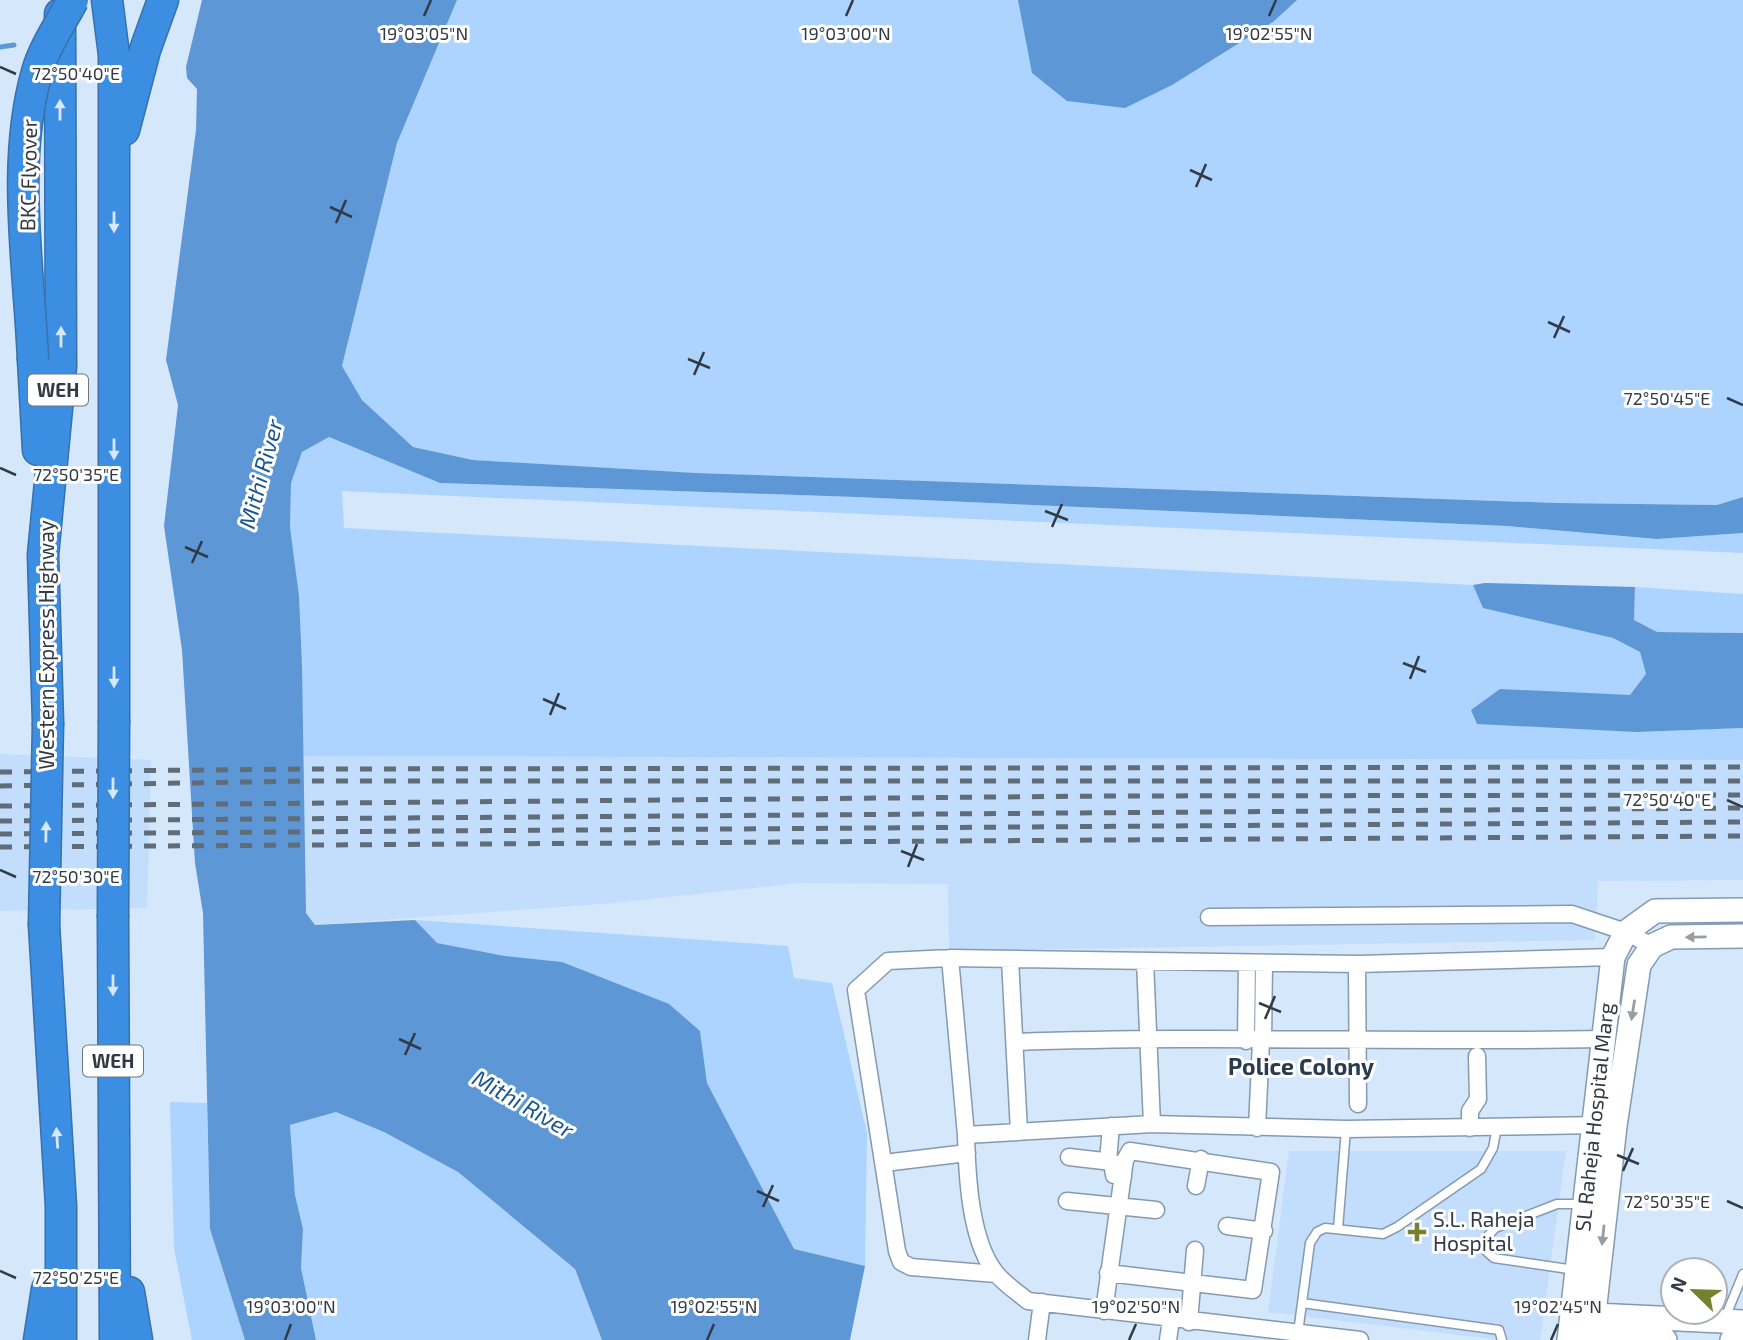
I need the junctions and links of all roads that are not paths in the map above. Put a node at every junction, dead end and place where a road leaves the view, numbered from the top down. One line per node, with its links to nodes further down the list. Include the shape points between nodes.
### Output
1 (60, 0): 10 (highway, Western Express Highway / WEH, one-way to 1, via 61,366)
2 (73, 0): 10 (highway, BKC Flyover, bridge, via 38,70 26,129)
3 (107, 0): 8 (highway, WEH)
4 (118, 0): 8 (highway)
5 (154, 0): 7 (highway)
6 (163, 0): 7 (highway)
7 (145, 50): 9 (highway)
8 (114, 55): 9 (highway, WEH)
9 (113, 167): 47 (highway, WEH, one-way to 47, bridge)
10 (43, 555): 49 (highway, Western Express Highway / WEH, one-way to 10, bridge, via 44,925 48,723)
11 (1743, 910): 13 (main road, SL Raheja Hospital Marg, via 1655,911)
12 (1209, 917): 13 (street, via 1572,914)
13 (1626, 932): 15 (street); 16 (main road, SL Raheja Hospital Marg)
14 (1743, 936): 15 (main road, one-way to 15, via 1671,937)
15 (1651, 946): 31 (main road, SL Raheja Hospital Marg, one-way to 31, via 1639,965)
16 (1613, 957): 22 (street); 24 (main road, SL Raheja Hospital Marg)
17 (950, 958): 18 (street); 38 (street); 43 (street, via 888,961 856,990)
18 (1010, 959): 19 (street); 26 (street)
19 (1144, 961): 20 (street); 23 (street)
20 (1247, 963): 21 (street); 25 (street)
21 (1264, 963): 22 (street); 25 (street)
22 (1357, 964): 27 (street)
23 (1148, 1037): 25 (street); 26 (street); 30 (street)
24 (1604, 1039): 27 (street); 31 (main road, SL Raheja Hospital Marg)
25 (1256, 1041): 27 (street); 34 (street)
26 (1015, 1042): 37 (street)
27 (1360, 1042): 29 (street)
28 (1477, 1056): 35 (street, via 1478,1099 1470,1111)
29 (1358, 1104)
30 (1152, 1124): 32 (street); 34 (street)
31 (1605, 1125): 33 (street); 48 (main road, SL Raheja Hospital Marg); 67 (main road, SL Raheja Hospital Marg, one-way to 67)
32 (1111, 1126): 37 (street); 42 (street)
33 (1497, 1127): 35 (street); 53 (lane, via 1493,1149 1481,1169 1397,1227 1382,1234)
34 (1257, 1128): 36 (street)
35 (1470, 1128): 36 (street)
36 (1346, 1129): 53 (lane)
37 (1019, 1132): 38 (street)
38 (966, 1135): 39 (street)
39 (967, 1153): 43 (street); 58 (street, via 976,1228 982,1252)
40 (1069, 1157): 42 (street)
41 (1201, 1159): 44 (street, via 1130,1151); 45 (street); 54 (street, via 1271,1172)
42 (1108, 1161): 44 (street, via 1114,1164 1114,1175)
43 (884, 1163): 58 (street, via 901,1262 911,1268)
44 (1123, 1177): 50 (street)
45 (1196, 1186)
46 (1067, 1202): 50 (street)
47 (114, 1205): 73 (highway); 74 (highway)
48 (1585, 1205): 56 (main road, SL Raheja Hospital Marg); 56 (lane, via 1558,1204 1495,1228 1487,1237 1486,1251 1494,1258)
49 (61, 1206): 71 (highway); 72 (highway)
50 (1119, 1206): 51 (street); 57 (street)
51 (1156, 1210)
52 (1227, 1226): 54 (street)
53 (1338, 1229): 62 (lane, via 1321,1228 1312,1236)
54 (1264, 1231): 60 (street, via 1253,1290)
55 (1195, 1250): 60 (street)
56 (1578, 1270): 67 (main road, SL Raheja Hospital Marg)
57 (1108, 1273): 60 (street); 63 (street)
58 (996, 1274): 61 (street, via 1028,1301)
59 (1743, 1274): 66 (lane)
60 (1192, 1284): 65 (street)
61 (1042, 1302): 63 (street); 75 (street)
62 (1301, 1303): 69 (lane); 78 (lane, via 1499,1329)
63 (1104, 1311): 64 (street)
64 (1171, 1320): 65 (street); 76 (street)
65 (1189, 1322): 68 (street)
66 (1733, 1328): 67 (main road); 80 (main road)
67 (1583, 1330): 79 (main road)
68 (1226, 1333): 69 (street)
69 (1297, 1333): 70 (street)
70 (1315, 1337): 77 (street)
71 (39, 1340)
72 (61, 1340)
73 (115, 1340)
74 (137, 1340)
75 (1037, 1340)
76 (1168, 1340)
77 (1360, 1340)
78 (1502, 1340)
79 (1665, 1340)
80 (1743, 1340)

